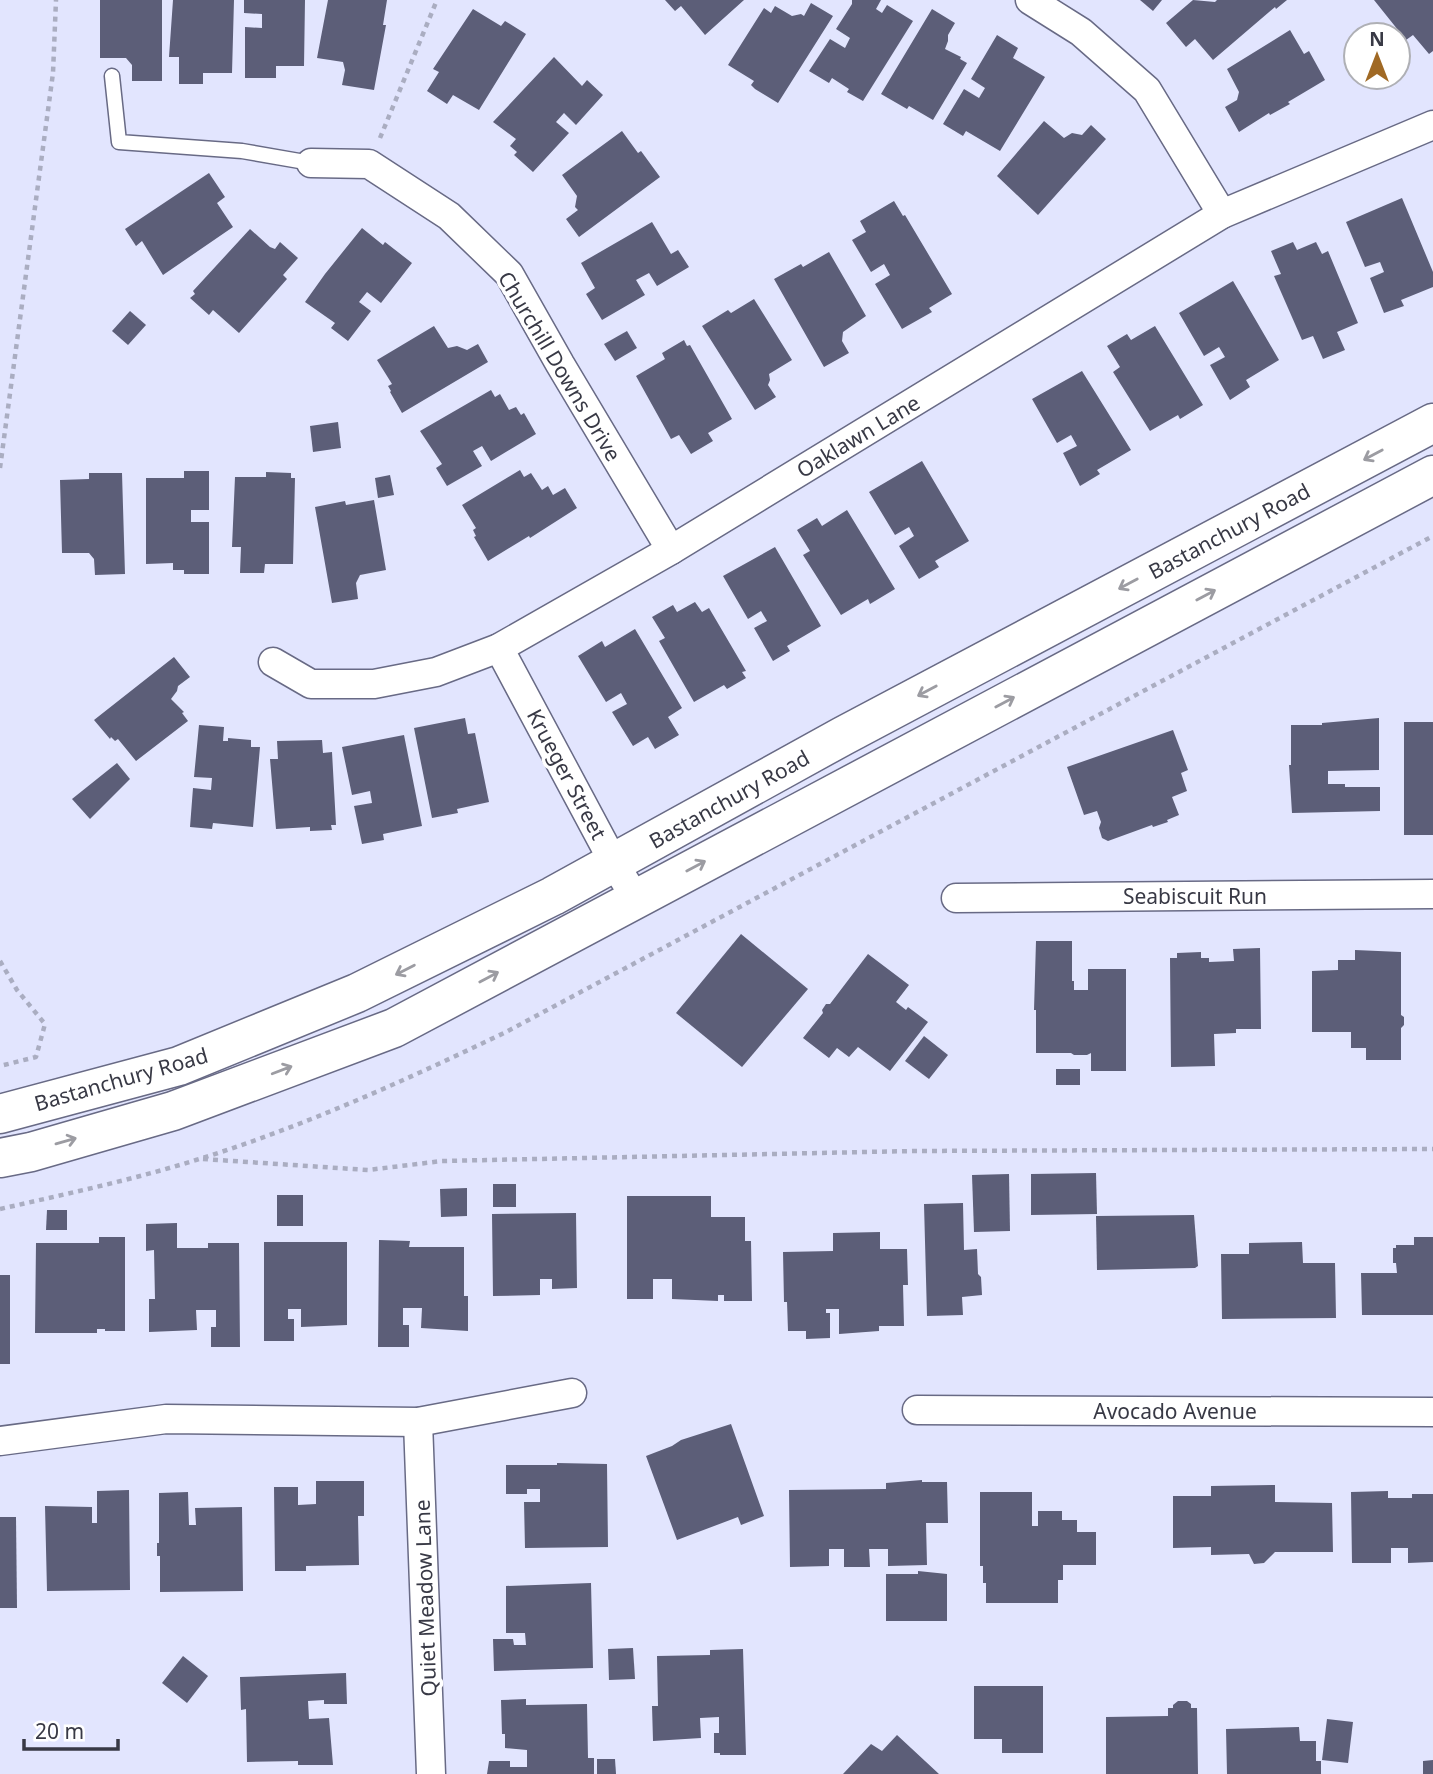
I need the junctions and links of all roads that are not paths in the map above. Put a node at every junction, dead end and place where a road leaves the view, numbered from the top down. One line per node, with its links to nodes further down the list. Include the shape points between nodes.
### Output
1 (1030, 0): 5 (street, via 1081,32 1147,90)
2 (112, 76): 4 (lane, via 119,142 242,151)
3 (1433, 125): 5 (street, Oaklawn Lane)
4 (311, 163): 8 (street, Churchill Downs Drive, via 369,164 449,216 509,274)
5 (1222, 214): 8 (street, Oaklawn Lane)
6 (1433, 423): 11 (main road, Bastanchury Road, one-way to 11, via 867,723)
7 (1433, 475): 14 (main road, Bastanchury Road, one-way to 7)
8 (671, 550): 9 (street, Oaklawn Lane)
9 (499, 648): 10 (street, Oaklawn Lane, via 436,672 374,684 311,684); 11 (street, Krueger Street)
10 (273, 662)
11 (614, 863): 14 (street, Krueger Street); 15 (main road, Bastanchury Road, one-way to 15, via 344,999 178,1066)
12 (1433, 894): 13 (street, Seabiscuit Run)
13 (956, 898)
14 (636, 899): 16 (main road, Bastanchury Road, one-way to 14, via 173,1111 394,1028)
15 (0, 1114)
16 (0, 1158)
17 (572, 1393): 20 (street)
18 (917, 1409): 19 (street, Avocado Avenue)
19 (1433, 1412)
20 (418, 1422): 21 (street, via 166,1419); 22 (street, Quiet Meadow Lane)
21 (0, 1441)
22 (431, 1774)

